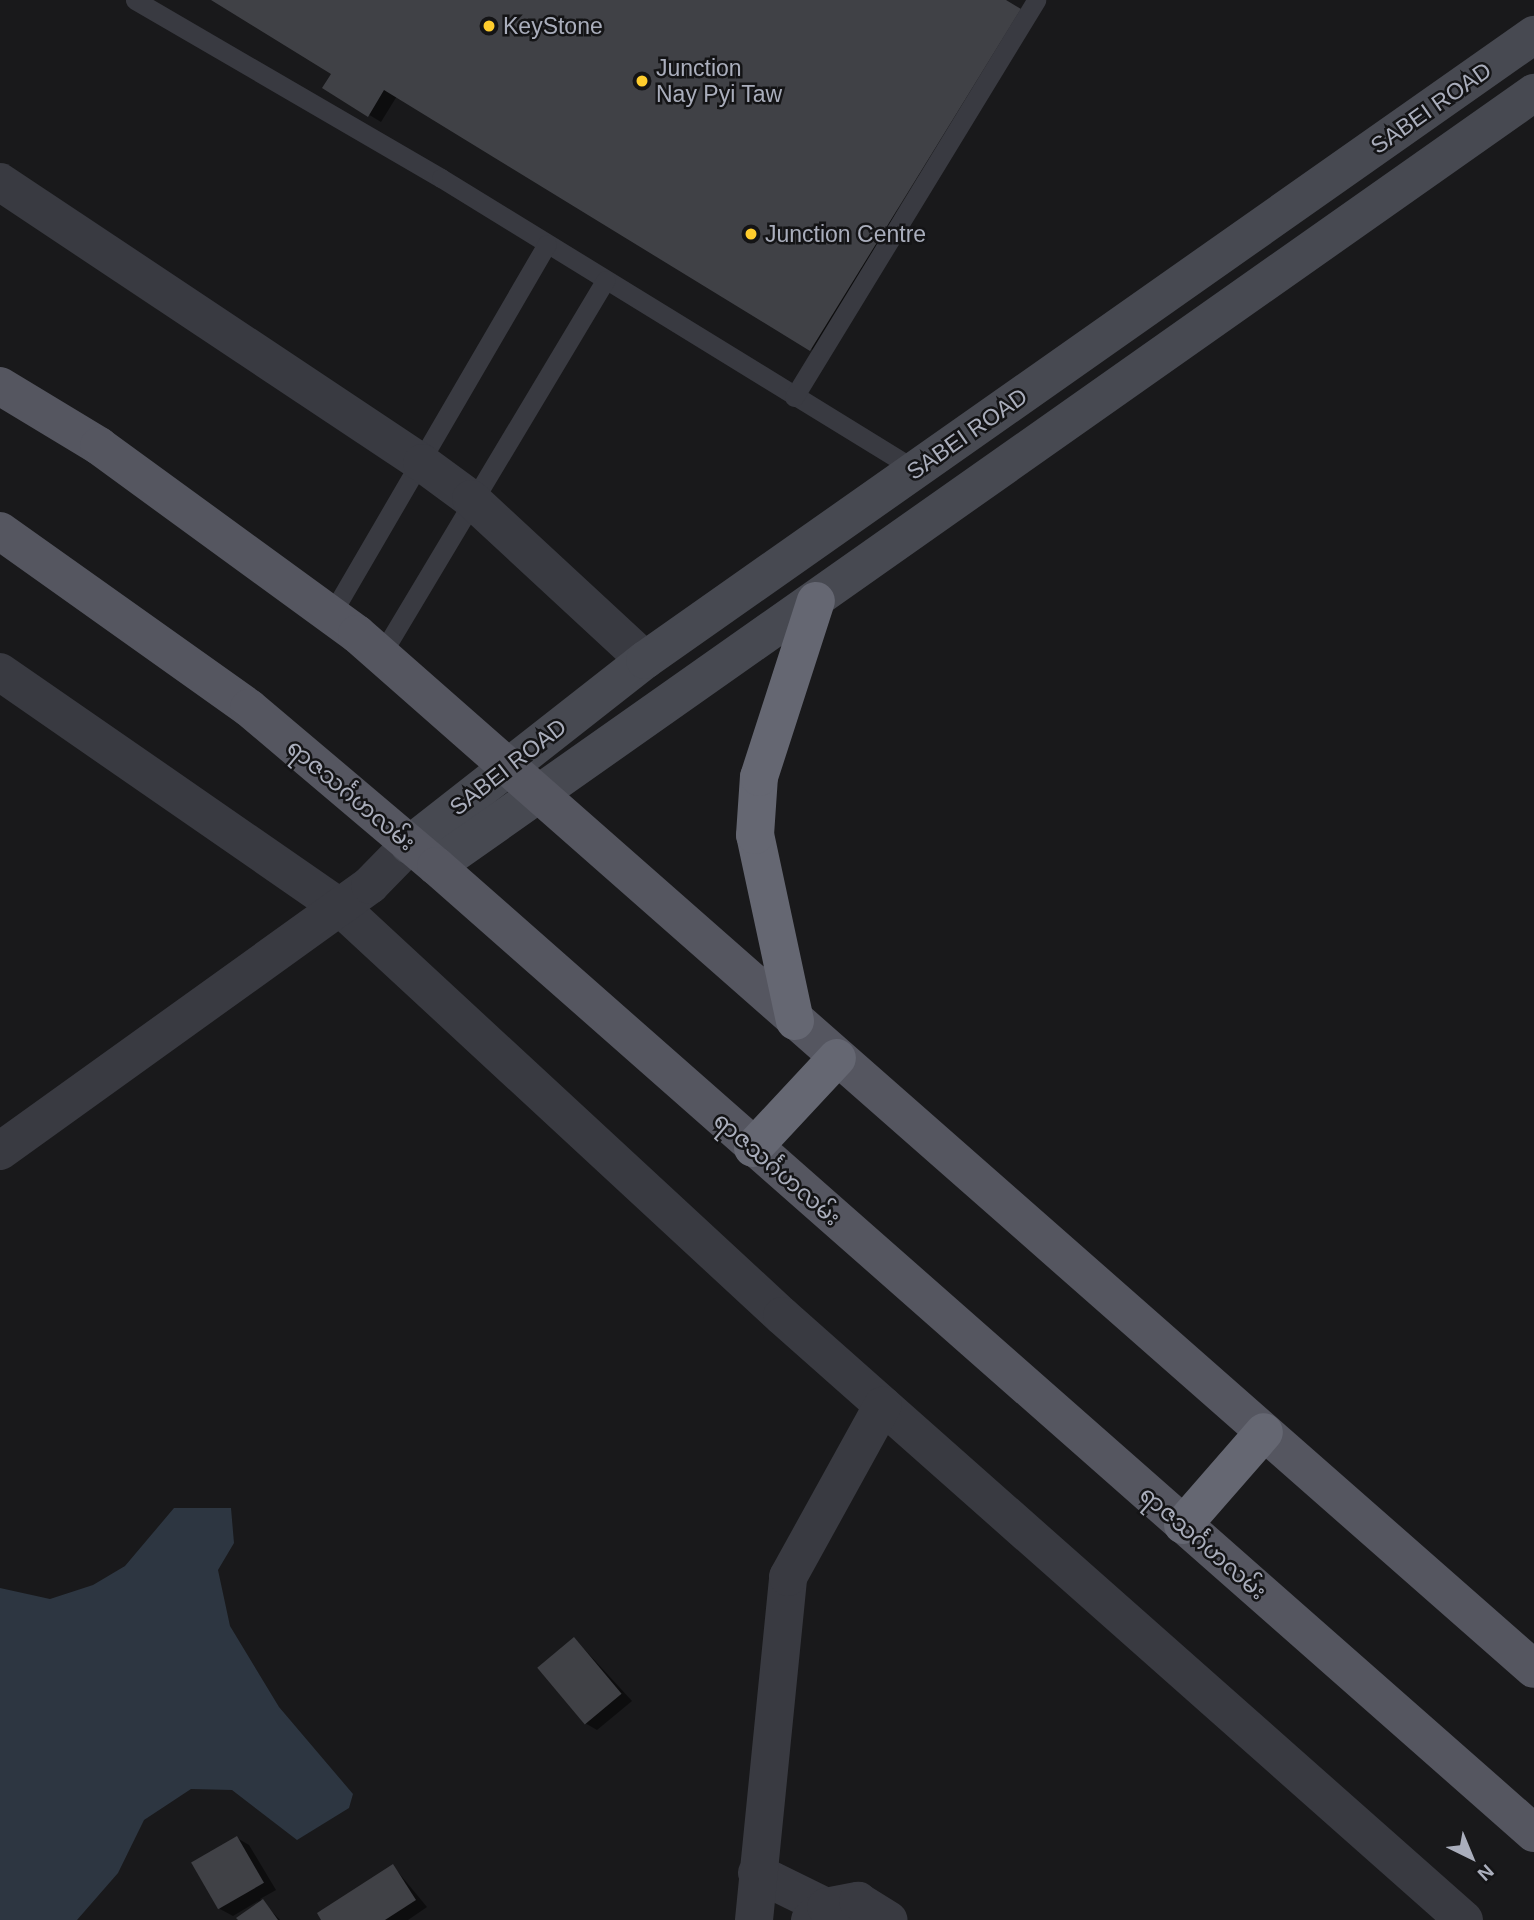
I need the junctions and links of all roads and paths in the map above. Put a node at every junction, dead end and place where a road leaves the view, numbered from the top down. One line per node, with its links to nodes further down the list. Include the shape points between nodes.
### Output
1 (135, 0): 7 (lane)
2 (1036, 0): 11 (lane)
3 (1534, 35): 6 (street, SABEI ROAD)
4 (1534, 93): 8 (street, SABEI ROAD)
5 (0, 182): 12 (street)
6 (1253, 235): 8 (street); 13 (street, SABEI ROAD)
7 (547, 244): 9 (lane); 12 (lane)
8 (1278, 275): 16 (street, SABEI ROAD)
9 (605, 280): 11 (lane); 14 (lane)
10 (0, 386): 17 (main road, via 99,446)
11 (794, 397): 13 (lane)
12 (422, 463): 14 (street); 17 (lane)
13 (916, 470): 19 (street, SABEI ROAD)
14 (471, 499): 18 (lane); 19 (street)
15 (0, 531): 23 (main road, ရာဇသင်္ဂဟလမ်း, via 249,708)
16 (816, 601): 22 (street, SABEI ROAD); 25 (highway, via 759,776 755,835)
17 (331, 615): 18 (main road)
18 (381, 655): 21 (main road)
19 (645, 660): 21 (street, SABEI ROAD)
20 (0, 672): 24 (street)
21 (512, 765): 22 (main road); 23 (street, SABEI ROAD)
22 (542, 792): 23 (street, SABEI ROAD); 25 (main road)
23 (422, 855): 24 (street); 27 (main road, ရာဇသင်္ဂဟလမ်း)
24 (355, 896): 28 (street); 29 (street)
25 (795, 1021): 26 (main road)
26 (837, 1058): 27 (highway); 30 (main road)
27 (753, 1147): 31 (main road, ရာဇသင်္ဂဟလမ်း)
28 (0, 1151)
29 (883, 1405): 34 (street, via 788,1577); 38 (street)
30 (1264, 1432): 31 (highway); 32 (main road)
31 (1183, 1525): 33 (main road, ရာဇသင်္ဂဟလမ်း)
32 (1534, 1669)
33 (1534, 1833)
34 (757, 1873): 35 (street); 36 (street)
35 (818, 1914): 37 (street, via 858,1902)
36 (754, 1920)
37 (889, 1920)
38 (1464, 1920)

